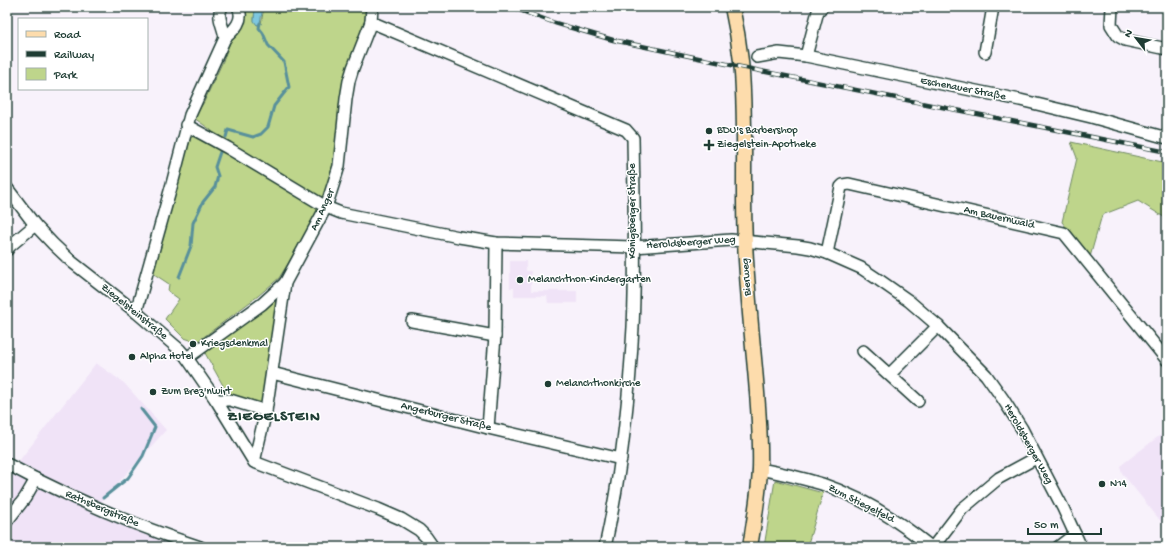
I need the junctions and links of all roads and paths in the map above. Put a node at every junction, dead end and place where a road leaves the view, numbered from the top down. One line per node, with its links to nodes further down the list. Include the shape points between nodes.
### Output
1 (222, 7): 9 (street, via 220,21)
2 (238, 7): 9 (street, via 241,20)
3 (372, 7): 8 (street, Am Anger)
4 (732, 7): 19 (main road, Bierweg, via 743,91)
5 (822, 7): 12 (street, via 818,11)
6 (993, 7): 11 (street)
7 (1112, 7): 10 (street, via 1112,25 1118,36 1125,40)
8 (371, 22): 17 (street, Am Anger, via 352,68 339,166); 21 (street, Königsberger Straße, via 626,130 633,138)
9 (225, 38): 14 (street)
10 (1167, 49)
11 (985, 52)
12 (806, 56): 13 (street, Eschenauer Straße, via 779,53); 15 (street, Eschenauer Straße, via 1026,101)
13 (757, 57)
14 (186, 125): 17 (street, Heroldsberger Weg); 25 (street)
15 (1167, 138)
16 (7, 188): 18 (street, Ziegelsteinstraße)
17 (326, 208): 20 (street, Heroldsberger Weg); 24 (street, Am Anger)
18 (36, 225): 22 (street); 25 (street, Ziegelsteinstraße, via 72,262)
19 (745, 240): 21 (street, Heroldsberger Weg); 23 (street, Heroldsberger Weg, via 798,246); 42 (main road, Bierweg, via 746,277 758,398)
20 (496, 243): 21 (street, Heroldsberger Weg); 28 (street)
21 (634, 247): 39 (street, Königsberger Straße, via 632,326)
22 (7, 250)
23 (827, 253): 27 (street, Heroldsberger Weg, via 861,268 909,301); 31 (street, Am Bauernwald, via 841,187 849,184 1064,232)
24 (285, 283): 30 (street, via 262,304); 32 (street, Am Anger)
25 (136, 312): 30 (street, Ziegelsteinstraße)
26 (412, 321): 28 (street)
27 (938, 326): 33 (street); 38 (street, Heroldsberger Weg, via 986,376 1022,429)
28 (495, 336): 37 (street)
29 (863, 351): 33 (street)
30 (187, 358): 34 (street, Ziegelsteinstraße)
31 (1167, 360)
32 (272, 373): 36 (street, Am Anger); 37 (street, Angerburger Straße)
33 (890, 374): 35 (street)
34 (216, 400): 36 (street, via 230,400); 40 (street, Ziegelsteinstraße)
35 (918, 401)
36 (266, 411): 40 (street, Am Anger)
37 (488, 428): 39 (street, Angerburger Straße)
38 (1036, 458): 45 (street, Heroldsberger Weg); 50 (street, via 999,478 962,509)
39 (621, 459): 48 (street, Königsberger Straße)
40 (254, 462): 47 (street, via 401,519 419,530)
41 (7, 464): 43 (street, Rathsbergstraße)
42 (760, 469): 49 (main road, Bierweg); 50 (street, Zum Stiegelfeld, via 822,484 839,491 910,530)
43 (36, 479): 44 (street); 46 (street, Rathsbergstraße, via 87,504)
44 (7, 521)
45 (1075, 534): 51 (street); 52 (street, Heroldsberger Weg)
46 (200, 547)
47 (433, 547)
48 (605, 547)
49 (750, 547)
50 (932, 547)
51 (1058, 547)
52 (1081, 547)

